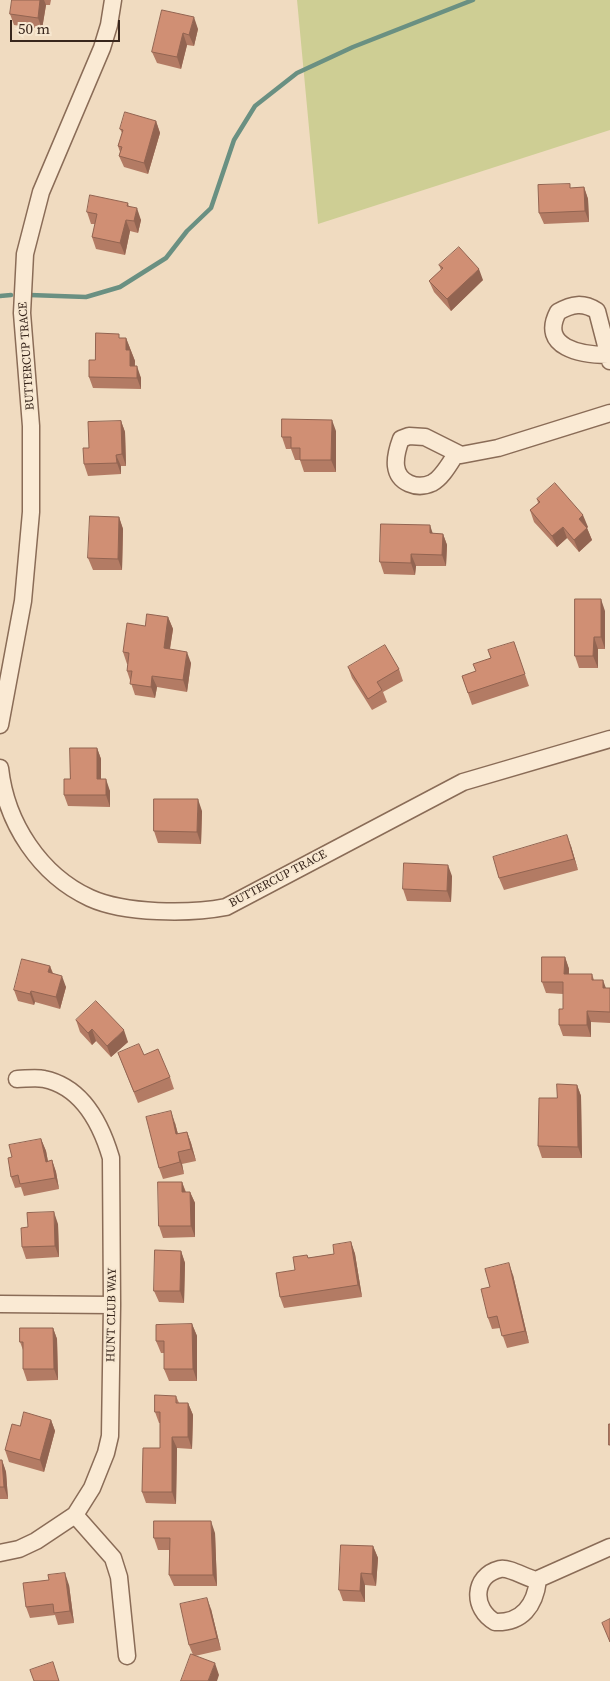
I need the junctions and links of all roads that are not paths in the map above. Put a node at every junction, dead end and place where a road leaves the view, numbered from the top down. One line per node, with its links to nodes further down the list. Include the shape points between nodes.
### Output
1 (113, 0): 4 (street, BUTTERCUP TRACE, via 102,48 41,192 25,254 22,313 31,426 31,512 23,601)
2 (610, 413): 3 (street, via 498,448)
3 (456, 454)
4 (0, 725)
5 (610, 739): 7 (street, BUTTERCUP TRACE, via 463,782 226,907 197,912 122,907 90,898 56,876 29,848 11,814)
6 (0, 768): 7 (street, BUTTERCUP TRACE)
7 (0, 775)
8 (17, 1079): 10 (street, HUNT CLUB WAY, via 44,1079 69,1089 89,1109 104,1137 111,1158)
9 (0, 1304): 10 (street)
10 (112, 1305): 11 (street, HUNT CLUB WAY, via 110,1436 100,1472)
11 (75, 1515): 13 (street, HUNT CLUB WAY, via 36,1541); 15 (street, via 113,1558 120,1584)
12 (610, 1548): 14 (street)
13 (0, 1553)
14 (538, 1580)
15 (127, 1656)

